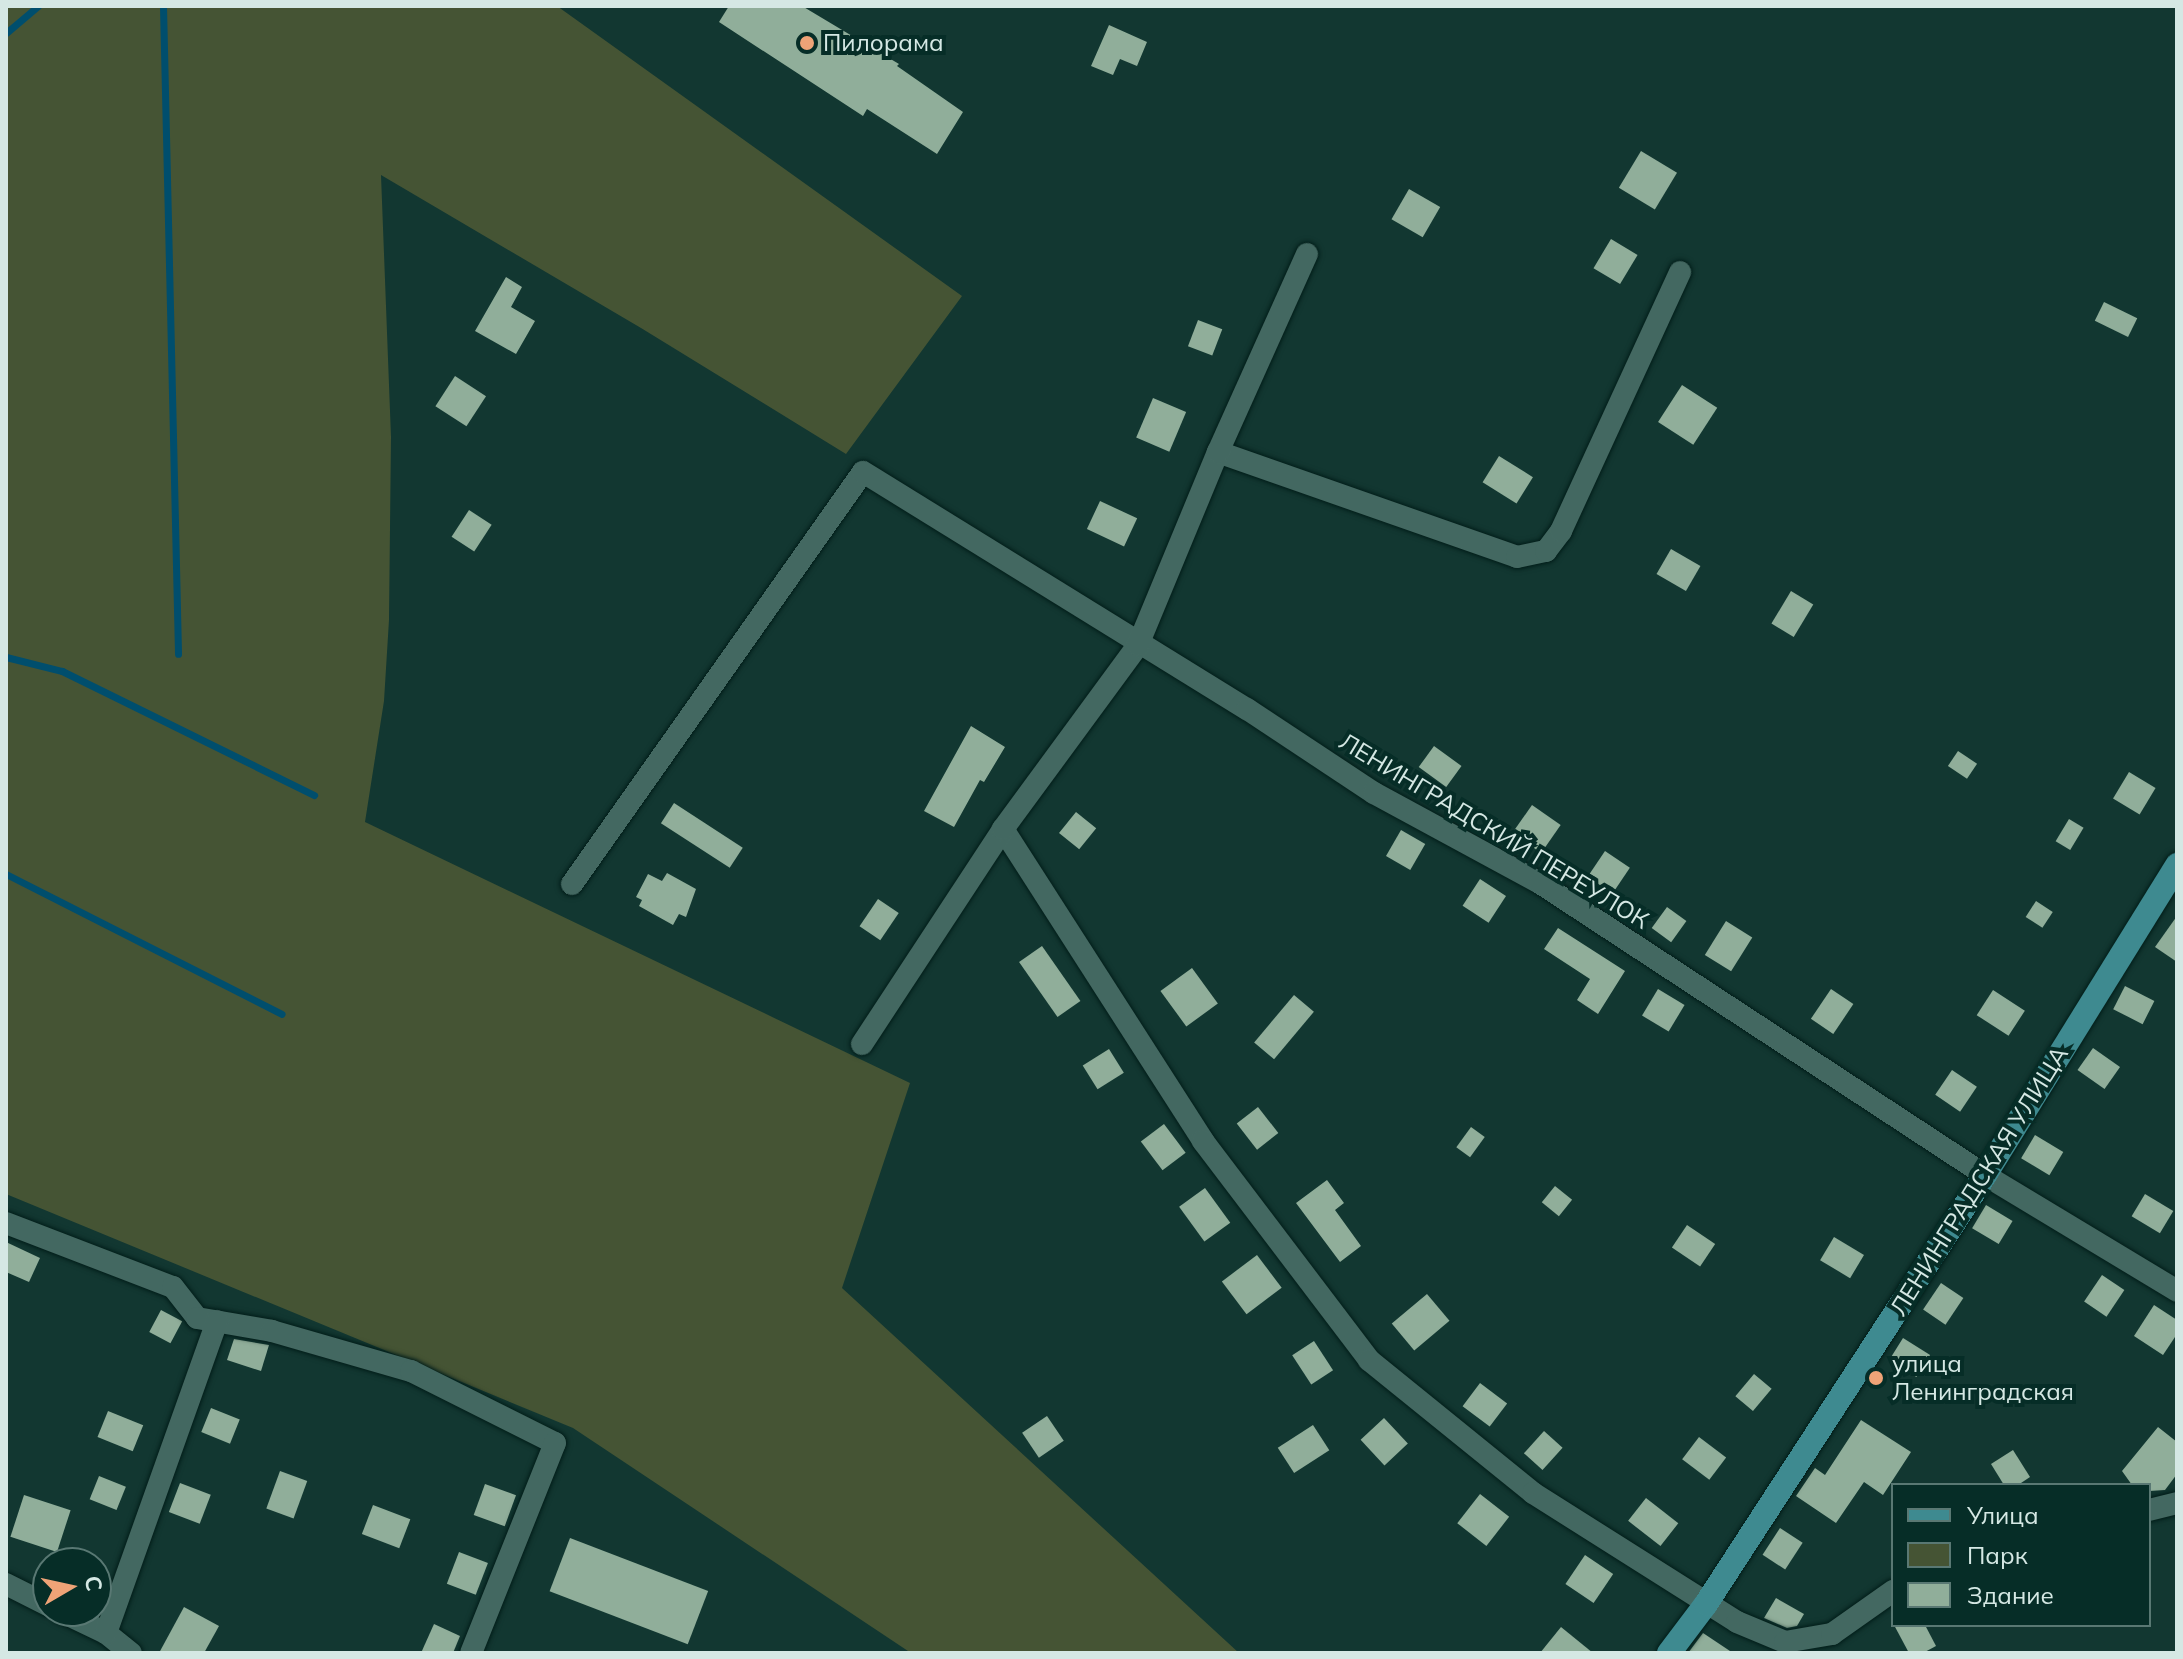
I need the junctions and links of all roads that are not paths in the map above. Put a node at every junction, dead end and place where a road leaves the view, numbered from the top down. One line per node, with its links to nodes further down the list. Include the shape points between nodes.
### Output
1 (1307, 254): 3 (street)
2 (1680, 272): 3 (street, via 1561,531 1546,551 1517,557)
3 (1218, 452): 4 (street)
4 (1138, 645): 5 (street); 7 (street, ЛЕНИНГРАДСКИЙ ПЕРЕУЛОК, via 863,472); 9 (street, ЛЕНИНГРАДСКИЙ ПЕРЕУЛОК, via 1374,793 1540,883)
5 (1003, 829): 8 (street); 18 (street, via 1203,1141 1369,1360 1533,1493)
6 (2177, 865): 9 (main road, ЛЕНИНГРАДСКАЯ УЛИЦА)
7 (572, 884)
8 (862, 1044)
9 (1985, 1175): 11 (street, ЛЕНИНГРАДСКИЙ ПЕРЕУЛОК); 18 (main road, ЛЕНИНГРАДСКАЯ УЛИЦА)
10 (6, 1223): 12 (street, via 173,1287 197,1318)
11 (2177, 1291)
12 (217, 1321): 20 (street); 22 (street, via 272,1331 411,1371 555,1443)
13 (2177, 1503): 14 (street)
14 (2151, 1510)
15 (6, 1584): 17 (street)
16 (1891, 1592): 18 (street, via 1832,1634 1785,1642)
17 (32, 1597)
18 (1706, 1604): 23 (main road, ЛЕНИНГРАДСКАЯ УЛИЦА)
19 (93, 1627): 20 (street)
20 (106, 1633): 21 (street)
21 (131, 1653)
22 (471, 1653)
23 (1669, 1653)

